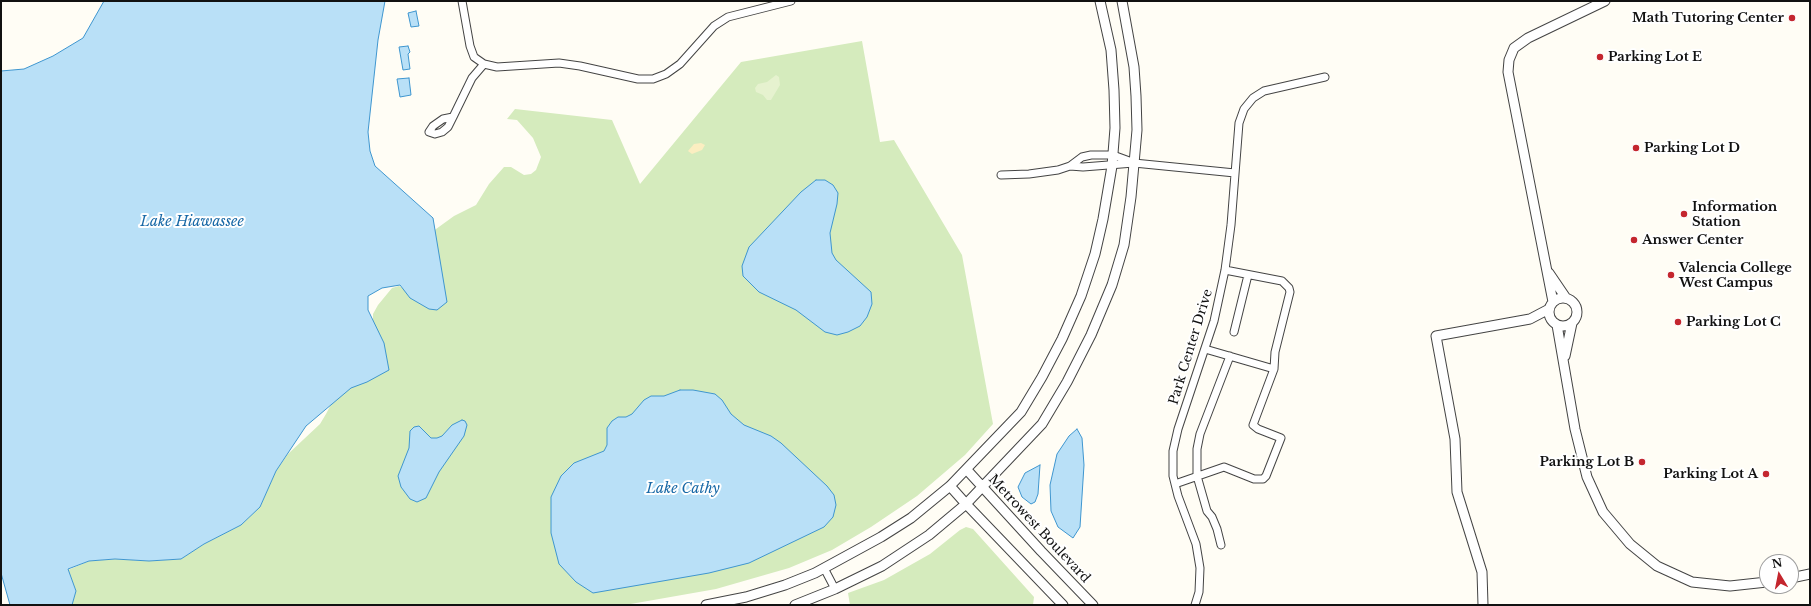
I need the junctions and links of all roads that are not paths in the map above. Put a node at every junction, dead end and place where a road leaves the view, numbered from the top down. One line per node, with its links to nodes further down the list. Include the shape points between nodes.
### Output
1 (462, 1): 6 (street, via 470,46 474,57)
2 (791, 1): 6 (street, via 728,17 714,26 680,64 653,79 637,79 559,63 497,67)
3 (1100, 1): 9 (street, via 1111,50 1115,128)
4 (1122, 1): 10 (street, via 1133,60 1136,96 1137,130)
5 (1605, 1): 15 (street, via 1528,38 1514,48 1509,60 1508,72)
6 (484, 64): 8 (street, via 472,78)
7 (1325, 77): 13 (street, Park Center Drive, via 1264,91 1253,98 1244,109 1239,123)
8 (453, 117)
9 (1113, 155): 10 (street); 11 (street, via 1082,157); 12 (street)
10 (1134, 163): 12 (street); 13 (street); 32 (street, via 1124,245 1112,285 1091,335 1042,424)
11 (1070, 166): 12 (street); 14 (street, via 1046,173)
12 (1112, 166): 28 (street, via 1095,254 1081,296 1062,339 1021,412)
13 (1235, 173): 16 (street, Park Center Drive)
14 (1001, 175)
15 (1545, 265): 18 (street); 19 (street)
16 (1225, 270): 17 (street); 24 (street, Park Center Drive)
17 (1248, 274): 23 (street); 27 (street, via 1282,282 1289,288 1275,352)
18 (1566, 298): 19 (street, via 1559,298); 22 (street, via 1572,301 1577,309)
19 (1551, 305): 20 (street); 21 (street)
20 (1530, 319): 21 (street); 45 (street, via 1436,336 1455,439 1457,492 1482,572)
21 (1554, 322): 22 (street, via 1566,326); 26 (street)
22 (1572, 323): 26 (street)
23 (1234, 332)
24 (1205, 349): 25 (street); 30 (street, Park Center Drive, via 1173,451)
25 (1230, 356): 27 (street); 29 (street, via 1200,434)
26 (1564, 361): 38 (street, via 1586,477 1603,512 1630,544 1657,566 1692,582 1730,586)
27 (1274, 369): 29 (street, via 1253,425 1282,438 1266,476 1263,479 1254,479 1224,467)
28 (967, 470): 31 (street); 32 (street, Metrowest Boulevard)
29 (1197, 476): 30 (street); 34 (street, via 1207,511)
30 (1175, 484): 44 (street, Park Center Drive, via 1196,544 1200,568 1199,592)
31 (950, 486): 33 (street); 35 (street, via 911,518)
32 (982, 488): 33 (street); 43 (street, Metrowest Boulevard)
33 (966, 504): 39 (street, via 929,535 882,566); 42 (street)
34 (1221, 545)
35 (824, 568): 39 (street); 40 (street, via 785,585)
36 (1810, 574): 37 (street)
37 (1799, 576)
38 (1759, 583)
39 (835, 588): 41 (street)
40 (706, 605)
41 (795, 605)
42 (1063, 605)
43 (1093, 605)
44 (1195, 605)
45 (1483, 605)

